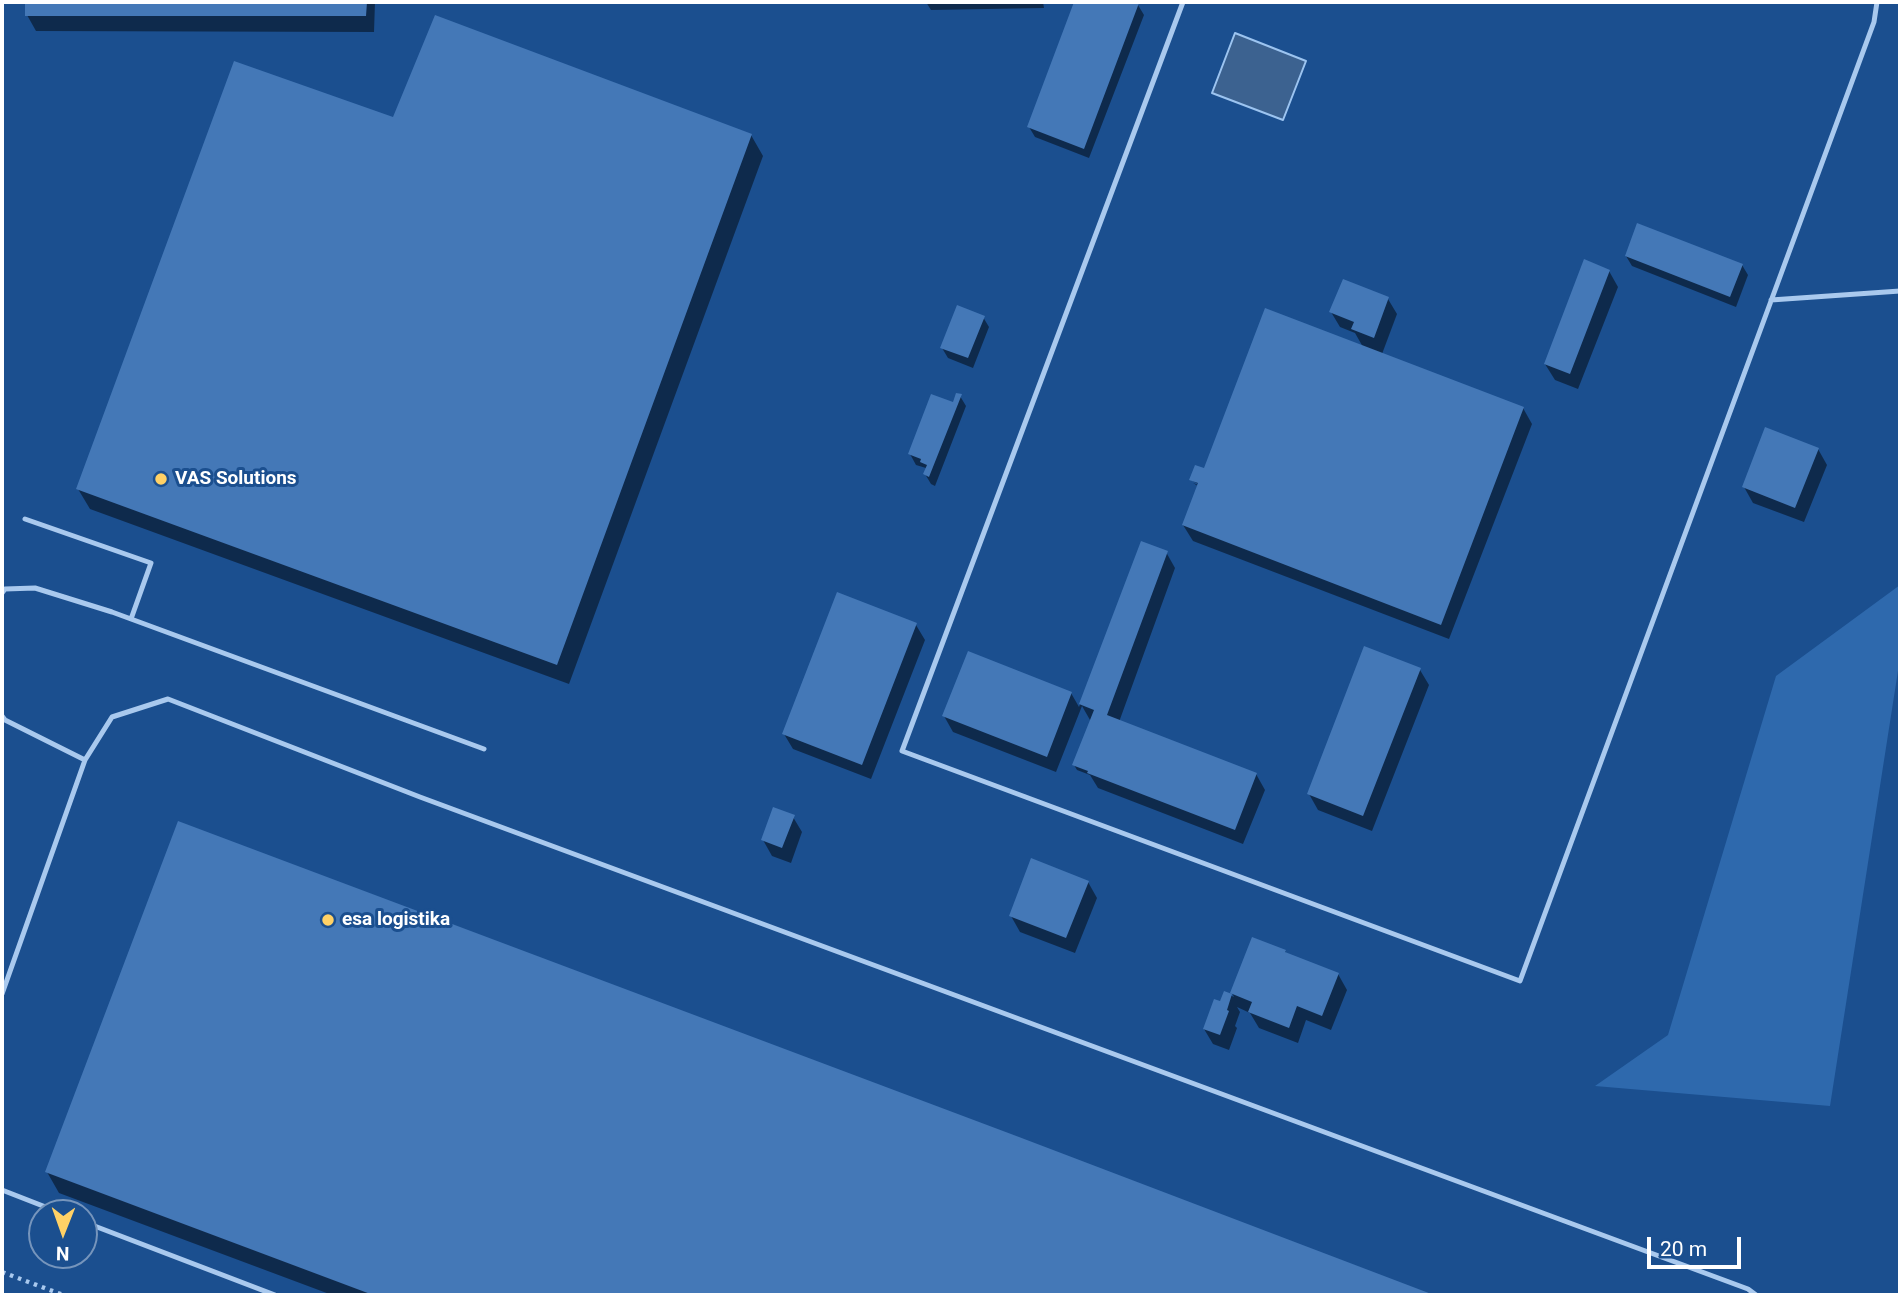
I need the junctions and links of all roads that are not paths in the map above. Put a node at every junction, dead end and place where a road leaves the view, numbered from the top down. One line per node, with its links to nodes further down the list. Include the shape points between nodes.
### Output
1 (1183, 2): 4 (lane, via 902,751 1520,982)
2 (1877, 2): 4 (lane, via 1874,22)
3 (1900, 291): 4 (lane)
4 (1771, 300)
5 (25, 519): 7 (lane, via 151,563)
6 (2, 593): 7 (lane, via 5,589 35,588)
7 (131, 619): 9 (lane)
8 (2, 716): 10 (lane)
9 (484, 749)
10 (85, 760): 11 (lane); 16 (lane, via 112,717 168,699)
11 (2, 995)
12 (2, 1190): 13 (lane)
13 (28, 1200)
14 (98, 1227): 15 (lane)
15 (275, 1295)
16 (1756, 1295)

